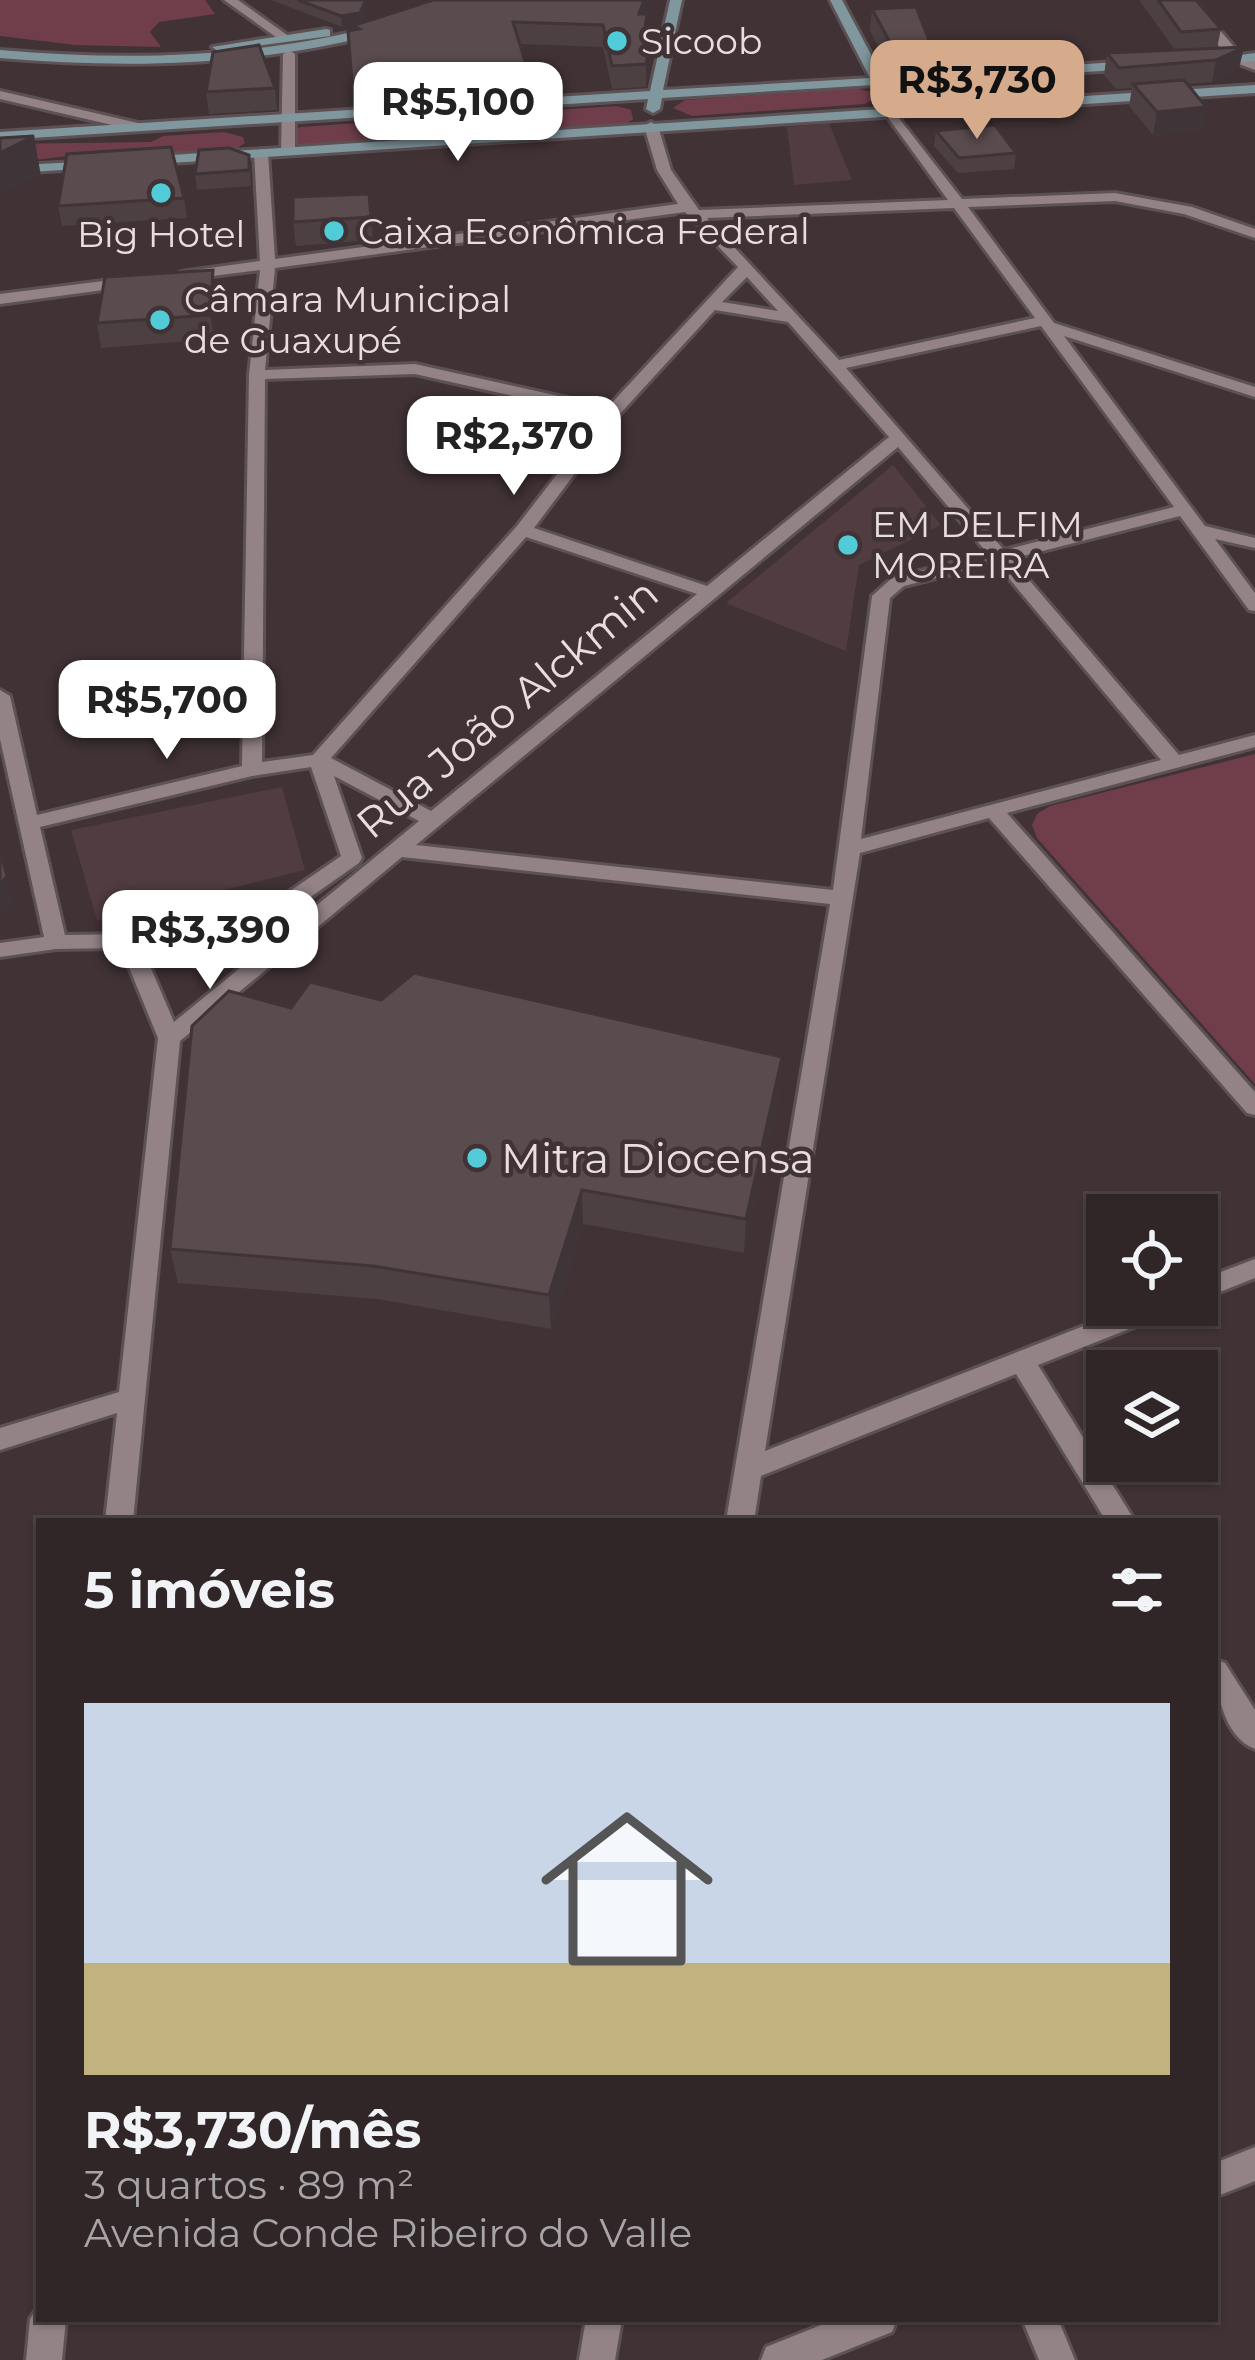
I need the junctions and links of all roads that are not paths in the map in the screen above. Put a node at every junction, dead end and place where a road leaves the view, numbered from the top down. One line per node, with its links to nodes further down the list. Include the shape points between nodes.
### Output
1 (676, 0): 19 (main road)
2 (836, 0): 15 (main road)
3 (1188, 0): 11 (street)
4 (236, 5): 5 (street); 6 (street)
5 (284, 37): 6 (main road); 9 (main road, via 296,43); 9 (main road, via 385,22)
6 (251, 41): 7 (main road, via 128,52); 10 (main road, via 242,50)
7 (0, 42)
8 (0, 54): 10 (main road, via 92,62)
9 (292, 54): 10 (main road); 22 (street)
10 (259, 58)
11 (1236, 58): 12 (street); 17 (main road, via 1201,61 1232,75)
12 (1255, 62)
13 (1156, 64): 14 (main road)
14 (1065, 70): 15 (main road); 20 (main road, via 1060,82)
15 (881, 81): 19 (main road); 21 (main road)
16 (1255, 89): 17 (main road)
17 (1213, 91): 20 (main road)
18 (0, 95): 25 (street)
19 (654, 96): 22 (main road); 24 (main road)
20 (1081, 98): 21 (main road)
21 (891, 112): 24 (main road); 30 (street)
22 (286, 120): 23 (main road); 27 (street)
23 (240, 123): 25 (main road); 28 (main road, via 266,139)
24 (651, 126): 27 (main road); 31 (street, via 655,155)
25 (138, 128): 26 (main road)
26 (0, 136)
27 (288, 151): 28 (main road)
28 (261, 153): 29 (main road); 33 (street)
29 (0, 170)
30 (956, 203): 31 (street); 32 (street, via 1115,197); 38 (street)
31 (692, 211): 33 (street); 34 (street)
32 (1255, 234)
33 (268, 265): 35 (street); 40 (street)
34 (744, 269): 36 (street); 37 (street)
35 (0, 299)
36 (712, 305): 37 (street); 42 (street)
37 (792, 318): 39 (street)
38 (1048, 324): 39 (street); 41 (street); 44 (street)
39 (833, 366): 43 (street)
40 (256, 375): 42 (street, via 415,369); 55 (street)
41 (1255, 392)
42 (612, 412): 45 (street)
43 (897, 439): 48 (street); 49 (street, Rua João Alckmin)
44 (1184, 510): 46 (street); 48 (street)
45 (523, 530): 49 (street); 53 (street)
46 (1199, 530): 47 (street); 50 (street)
47 (1255, 543)
48 (994, 555): 54 (street); 59 (street, via 898,582 881,596)
49 (708, 592): 57 (street, Rua João Alckmin)
50 (1255, 606)
51 (1, 702): 58 (street)
52 (1255, 741): 54 (street)
53 (320, 760): 55 (street); 57 (street); 63 (street, via 352,858 284,905)
54 (1173, 761): 56 (street)
55 (252, 770): 58 (street)
56 (993, 810): 59 (street); 67 (street)
57 (430, 819): 60 (street, Rua João Alckmin)
58 (28, 824): 64 (street)
59 (850, 849): 61 (street)
60 (399, 850): 61 (street); 62 (street, Rua João Alckmin)
61 (841, 898): 74 (street)
62 (289, 939): 63 (street, via 209,963); 66 (street, Rua João Alckmin)
63 (129, 940): 64 (street); 66 (street)
64 (56, 942): 65 (street)
65 (0, 950)
66 (169, 1038): 72 (street)
67 (1255, 1107)
68 (1255, 1268): 69 (street)
69 (1218, 1283)
70 (1110, 1326): 71 (street)
71 (1022, 1361): 74 (street); 77 (street)
72 (130, 1399): 73 (street); 75 (street)
73 (0, 1438)
74 (748, 1469): 76 (street)
75 (119, 1518)
76 (740, 1518)
77 (1119, 1518)
78 (1218, 1677): 79 (street)
79 (1255, 1736)
80 (1255, 2164): 81 (street)
81 (1218, 2179)
82 (48, 2322): 86 (street)
83 (603, 2322): 87 (street)
84 (872, 2322): 88 (street)
85 (1041, 2322): 89 (street)
86 (44, 2360)
87 (597, 2360)
88 (779, 2360)
89 (1057, 2360)

